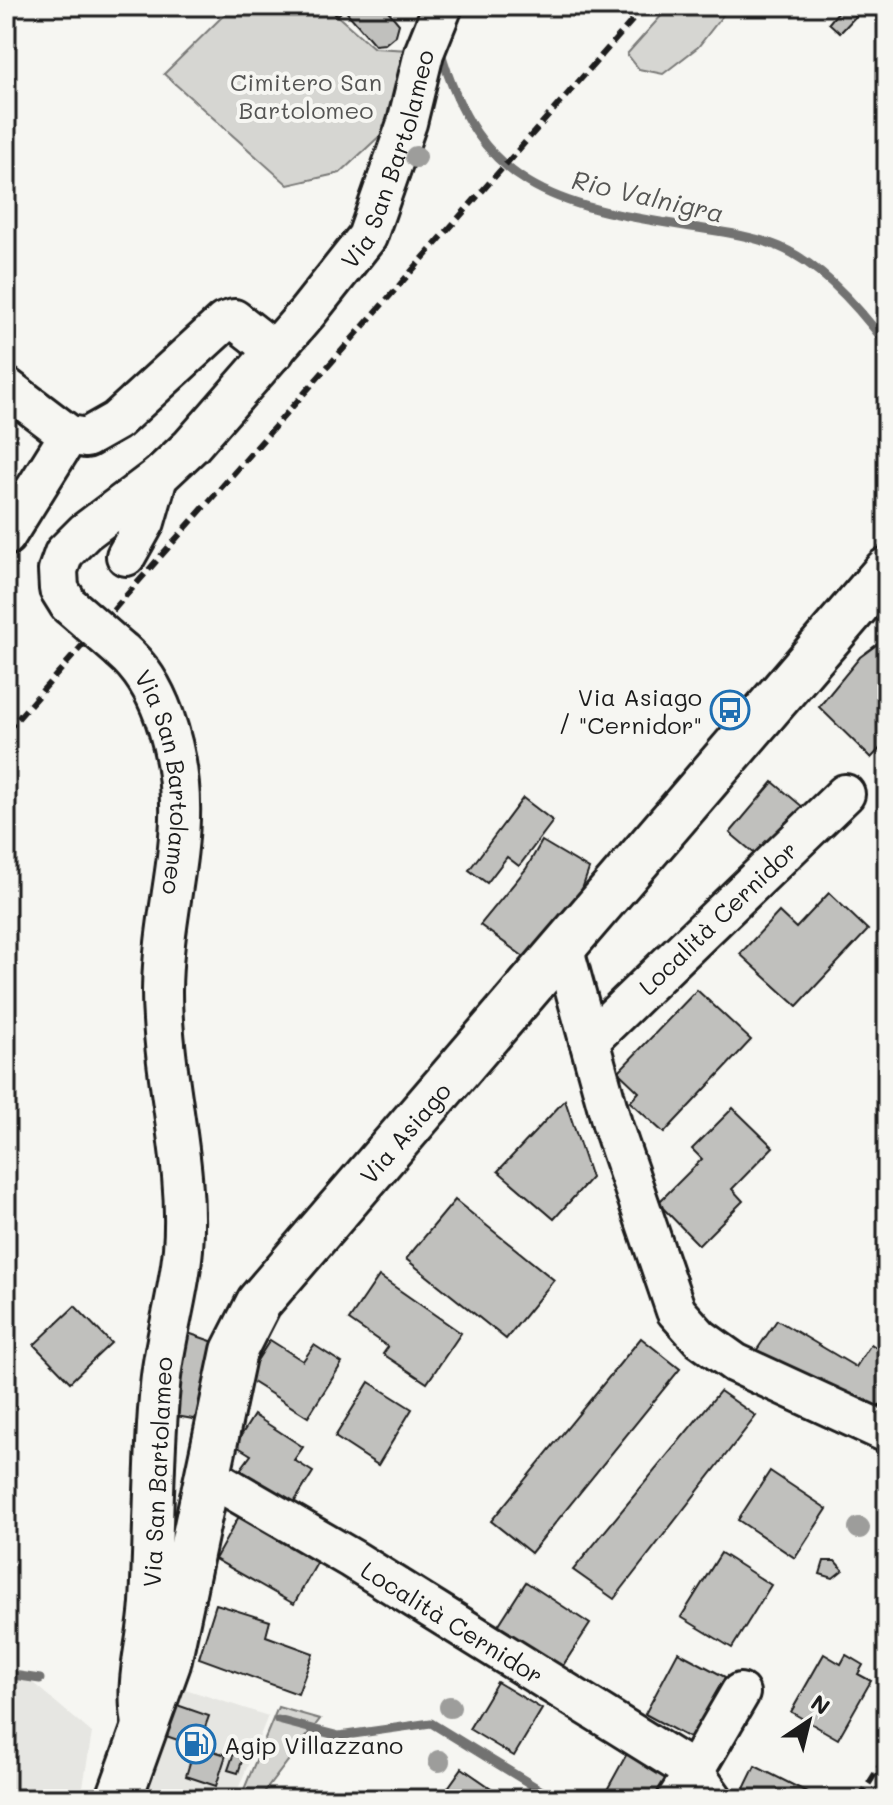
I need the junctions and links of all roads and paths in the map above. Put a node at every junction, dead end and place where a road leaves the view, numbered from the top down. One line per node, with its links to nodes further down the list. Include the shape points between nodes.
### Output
1 (443, 6): 2 (street, Via San Bartolameo, via 375,220)
2 (275, 351): 4 (street, via 234,319 224,322 116,421 86,438); 5 (street, Via San Bartolameo)
3 (6, 387): 4 (street)
4 (69, 435): 6 (street)
5 (158, 477): 7 (street, via 145,522); 15 (street, Via San Bartolameo, bridge, via 85,532 64,553 58,570 59,589 69,605 122,651 159,702 172,741 182,805 162,987 183,1248 160,1384 150,1595 137,1700)
6 (6, 536)
7 (126, 556)
8 (887, 570): 10 (main road, Via Asiago)
9 (845, 794): 11 (street, Località Cernidor)
10 (563, 946): 11 (street); 13 (main road, Via Asiago, via 259,1302 234,1351)
11 (589, 1041): 12 (street, via 676,1311 700,1338 735,1363)
12 (887, 1433)
13 (209, 1476): 15 (main road, Via Asiago, via 168,1663); 16 (street, Località Cernidor, via 352,1559)
14 (740, 1693): 16 (street, Località Cernidor)
15 (143, 1729): 17 (main road, Via Asiago)
16 (695, 1790)
17 (119, 1799)

